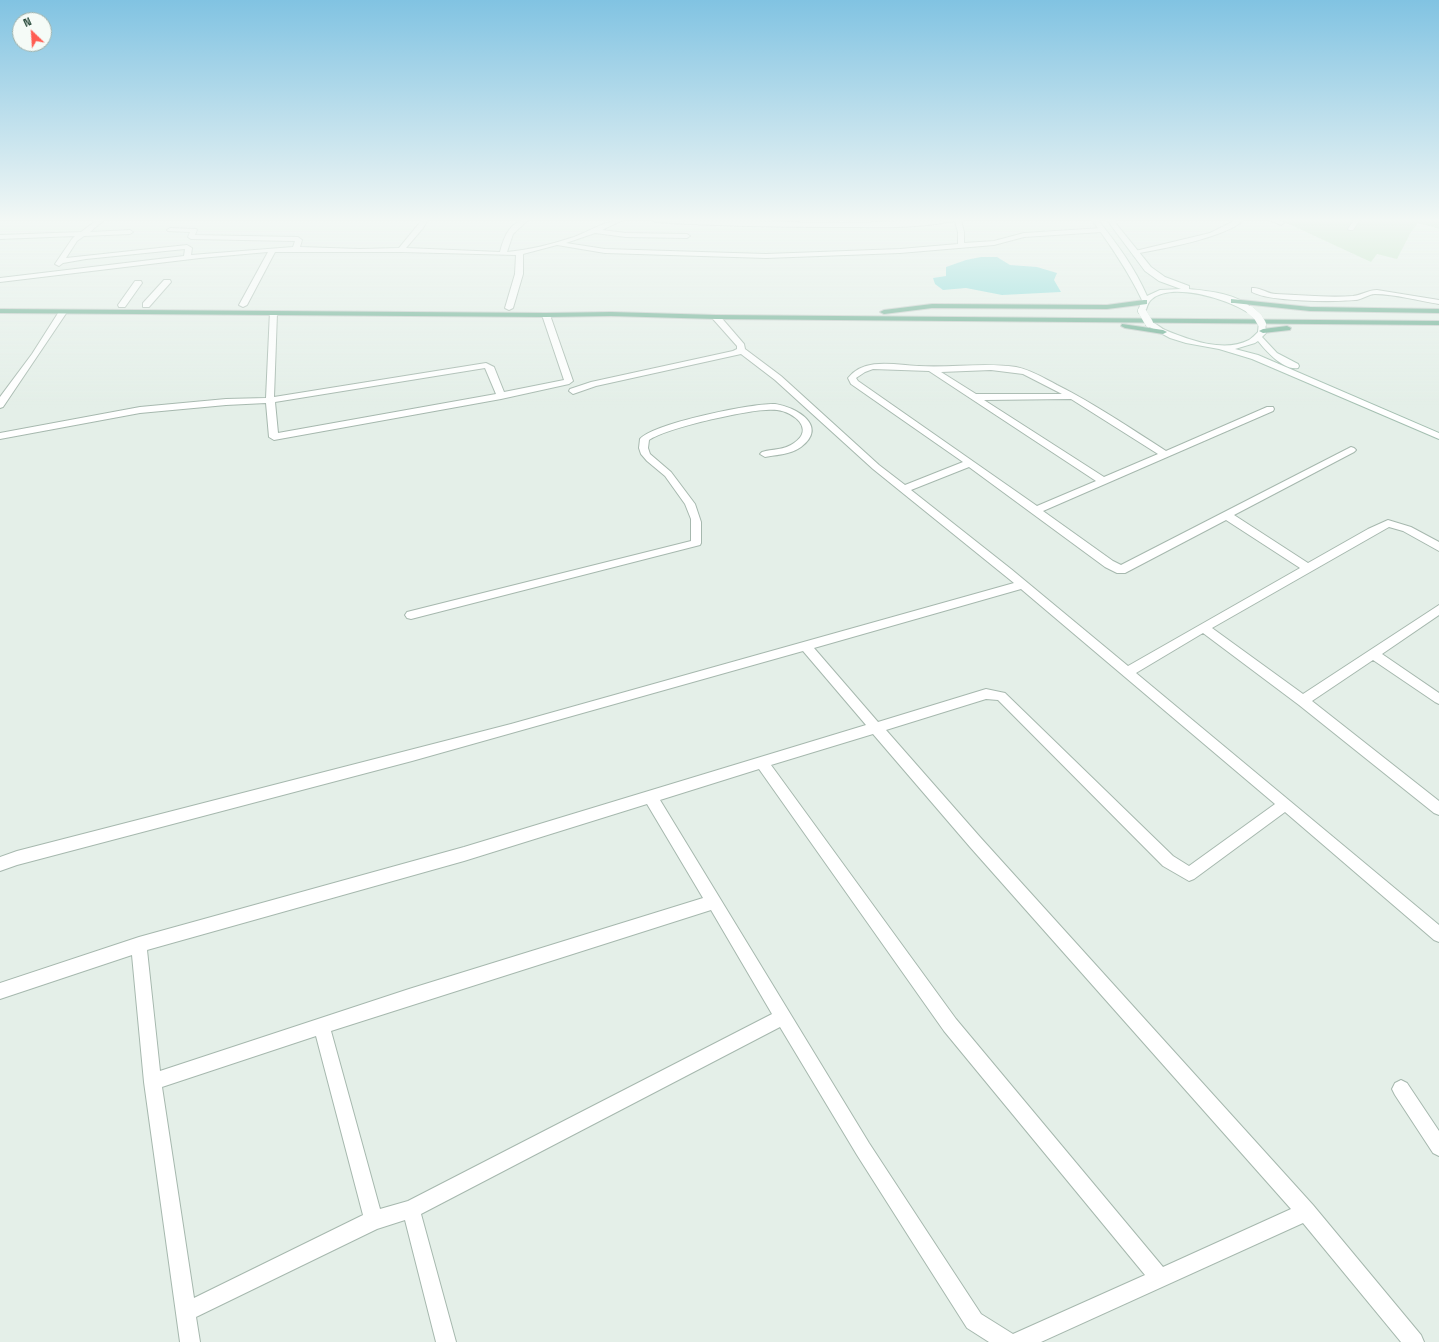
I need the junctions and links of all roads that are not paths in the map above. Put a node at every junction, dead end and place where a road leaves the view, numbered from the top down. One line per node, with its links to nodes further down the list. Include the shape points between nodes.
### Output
1 (167, 282): 14 (street)
2 (138, 283): 13 (street)
3 (255, 283): 15 (street)
4 (516, 283): 16 (street)
5 (1138, 283): 9 (street)
6 (1174, 283): 8 (street)
7 (1255, 290): 11 (street, via 1271,296 1333,299 1357,298 1377,292)
8 (1194, 291): 9 (street, via 1162,292); 10 (street)
9 (1144, 301): 21 (main road, via 1107,307 932,306); 29 (street, bridge, via 1142,311 1149,323)
10 (1234, 301): 18 (main road, via 1290,309); 28 (street, bridge, via 1258,317)
11 (1439, 302)
12 (0, 304): 13 (main road)
13 (122, 305): 14 (main road)
14 (146, 305): 15 (main road)
15 (243, 305): 16 (main road)
16 (509, 308): 21 (main road)
17 (0, 311): 19 (main road)
18 (1439, 311)
19 (62, 312): 20 (main road); 38 (street, via 32,360)
20 (273, 313): 22 (main road); 37 (street)
21 (882, 313): 23 (main road)
22 (546, 315): 24 (main road); 34 (street, via 569,381)
23 (1439, 316)
24 (716, 317): 25 (main road); 31 (street, via 741,346)
25 (890, 319): 26 (main road); 29 (main road, via 964,325 1121,326)
26 (1439, 323)
27 (1439, 328): 28 (main road, via 1284,328)
28 (1261, 331): 30 (street, via 1244,345); 40 (street, via 1274,355)
29 (1163, 332): 30 (street, via 1192,343)
30 (1220, 347): 42 (street, via 1255,357)
31 (741, 350): 33 (street); 48 (street, via 778,378 876,467)
32 (931, 369): 35 (street, via 1019,370); 36 (street); 46 (street, via 872,367 857,372 852,378 854,382)
33 (573, 391)
34 (501, 396): 37 (street, via 490,367 486,365); 37 (street, via 274,437)
35 (1073, 396): 36 (street); 45 (street)
36 (975, 398): 47 (street)
37 (270, 400): 41 (street, via 140,410)
38 (1, 401)
39 (1270, 409): 45 (street)
40 (1439, 430)
41 (0, 436)
42 (1439, 436)
43 (1351, 450): 50 (street)
44 (765, 454): 55 (street, via 796,446 804,439 808,432 807,424 802,417 782,408 756,408 652,434 646,439 644,451 681,491 694,516 696,543)
45 (1166, 454): 47 (street)
46 (970, 463): 48 (street); 49 (street)
47 (1103, 481): 49 (street)
48 (904, 489): 53 (street)
49 (1035, 511): 50 (street, via 1121,570)
50 (1226, 516): 52 (street)
51 (1439, 547): 52 (street, via 1407,529 1388,523)
52 (1308, 568): 56 (street)
53 (1022, 584): 57 (street); 59 (street)
54 (1437, 613): 58 (street)
55 (411, 616)
56 (1204, 628): 59 (street); 61 (street)
57 (805, 646): 62 (street); 67 (street, via 640,694)
58 (1373, 654): 60 (street); 61 (street)
59 (1127, 672): 65 (street)
60 (1439, 699)
61 (1303, 701): 66 (street)
62 (876, 728): 63 (street); 65 (street, via 986,694 1001,696 1168,861 1189,874); 78 (street)
63 (762, 763): 64 (street); 80 (street, via 950,1025)
64 (651, 798): 68 (street); 70 (street, via 464,854)
65 (1285, 804): 69 (street)
66 (1439, 809)
67 (0, 864)
68 (714, 902): 72 (street); 73 (street)
69 (1439, 935)
70 (139, 945): 71 (street); 74 (street)
71 (0, 991)
72 (783, 1017): 77 (street); 84 (street, via 863,1149 974,1320)
73 (322, 1026): 74 (street); 79 (street)
74 (152, 1082): 81 (street)
75 (1401, 1089): 76 (street)
76 (1439, 1147)
77 (410, 1209): 79 (street); 83 (street)
78 (1306, 1212): 80 (street); 86 (street)
79 (374, 1220): 81 (street)
80 (1160, 1278): 85 (street)
81 (186, 1312): 82 (street)
82 (190, 1342)
83 (446, 1342)
84 (1007, 1342)
85 (1018, 1342)
86 (1414, 1342)

